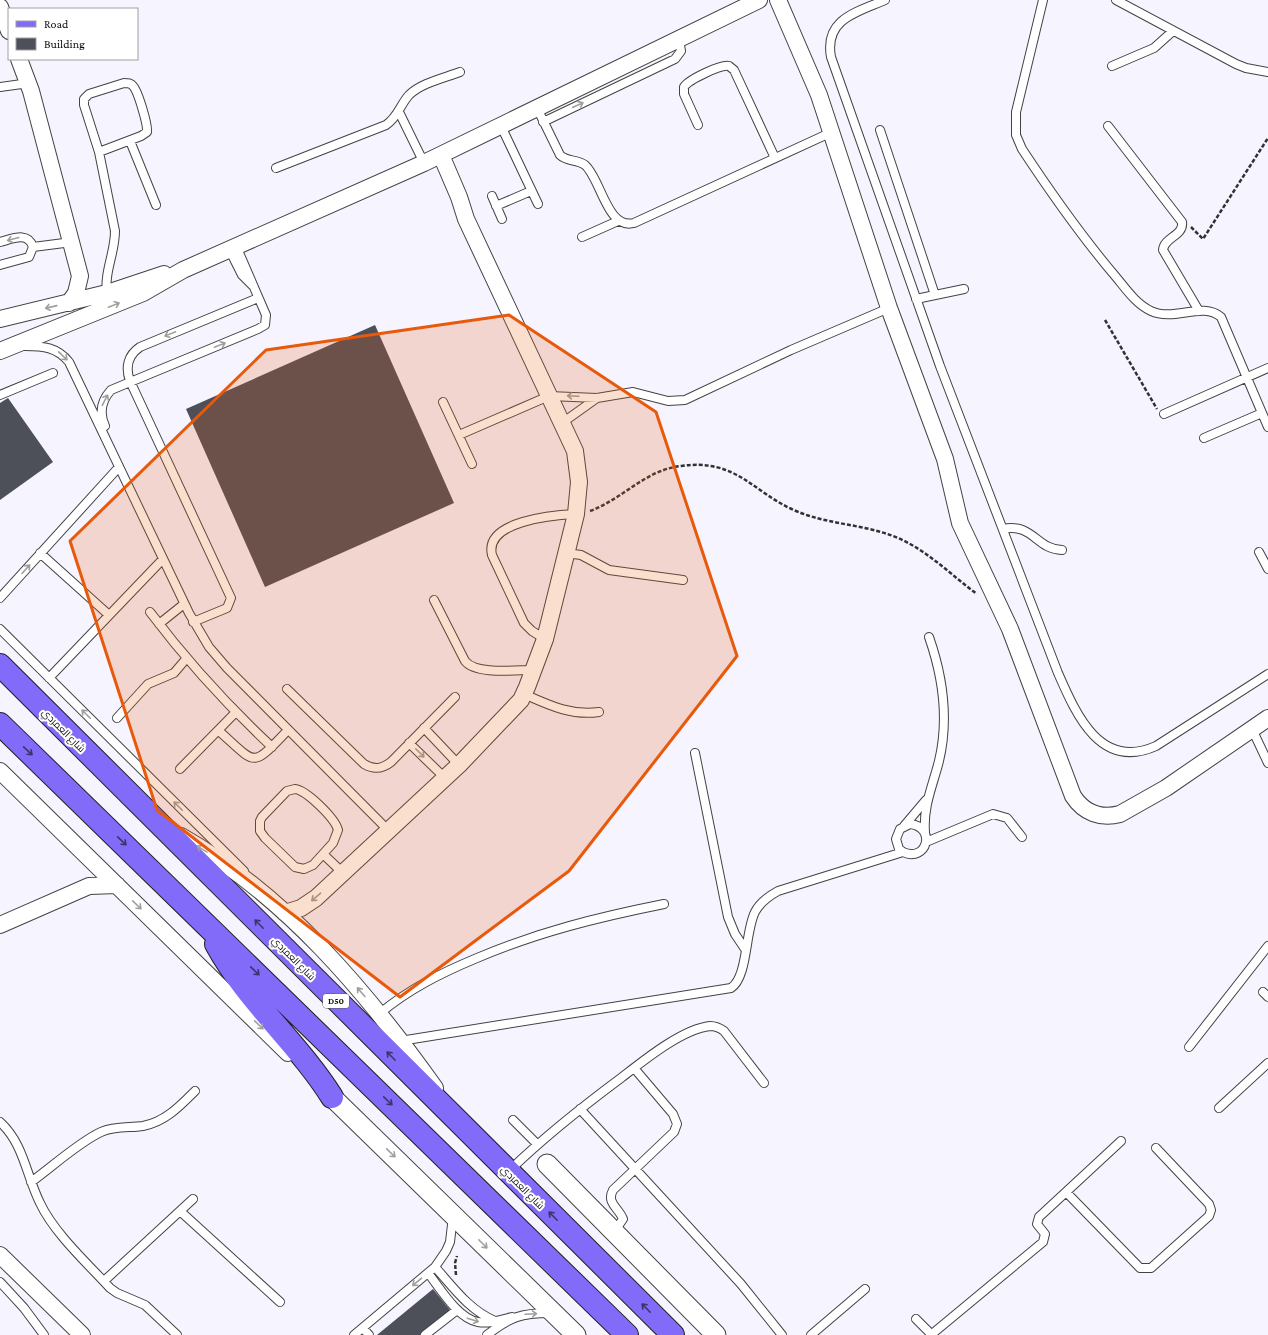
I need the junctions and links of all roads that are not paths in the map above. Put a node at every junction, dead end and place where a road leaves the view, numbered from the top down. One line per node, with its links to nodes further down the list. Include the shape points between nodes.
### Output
1 (778, 0): 21 (street, via 805,60)
2 (885, 0): 45 (lane, via 843,18 834,30 829,50)
3 (1043, 0): 48 (lane, via 1016,112 1014,127 1018,142 1076,226 1135,300 1159,314 1174,315)
4 (1116, 0): 8 (lane)
5 (749, 2): 16 (street)
6 (0, 7): 7 (street)
7 (8, 28)
8 (1173, 31): 10 (lane, via 1154,48); 12 (lane, via 1236,64)
9 (20, 60): 13 (street)
10 (1112, 66)
11 (460, 72): 15 (lane, via 412,92)
12 (1268, 72)
13 (28, 83): 14 (lane); 36 (street)
14 (0, 87)
15 (399, 112): 25 (lane); 26 (lane, via 381,127)
16 (540, 115): 18 (street); 33 (lane, via 562,158 580,162 587,168)
17 (698, 125): 24 (lane, via 684,94 684,87 688,82 722,66 729,66 734,70)
18 (501, 126): 25 (street); 27 (lane)
19 (1108, 126): 48 (lane, via 1182,222 1180,230 1165,244 1163,250)
20 (880, 130): 43 (lane)
21 (832, 132): 24 (lane); 47 (street)
22 (130, 140): 23 (lane); 23 (lane, via 144,135 148,128 136,90 131,84 124,83 89,94 84,99 84,105); 30 (lane)
23 (99, 152): 42 (lane, via 115,232 115,244)
24 (775, 158): 33 (lane, via 634,223 626,224)
25 (432, 160): 38 (street); 56 (street, via 450,196 466,219)
26 (276, 168)
27 (531, 191): 29 (lane); 31 (lane)
28 (492, 196): 31 (lane)
29 (538, 204)
30 (156, 206)
31 (496, 206): 32 (lane)
32 (502, 219)
33 (618, 220): 34 (lane)
34 (582, 237)
35 (0, 242): 37 (lane, one-way to 35, via 29,239 24,237)
36 (72, 242): 37 (lane); 42 (street); 46 (street, via 80,282)
37 (33, 246): 39 (lane, via 29,256)
38 (233, 249): 40 (street); 44 (lane, via 242,275 253,286)
39 (0, 265)
40 (183, 270): 42 (street, via 155,276); 50 (street, one-way to 40, via 143,293)
41 (964, 289): 43 (lane)
42 (102, 294): 46 (street); 50 (street, via 92,305)
43 (935, 295): 45 (lane)
44 (258, 298): 54 (lane, one-way to 54, via 140,346 132,354 127,365); 54 (lane, one-way to 44, via 262,328 267,318)
45 (916, 299): 69 (lane)
46 (69, 303): 49 (street, one-way to 49)
47 (889, 308): 57 (lane, via 791,350 685,400 668,401 633,392); 101 (street, via 945,459 963,530 1010,629 1077,802 1097,815 1120,814 1166,788)
48 (1199, 311): 53 (lane, via 1211,311 1221,317)
49 (0, 319)
50 (4, 346): 65 (lane, one-way to 65, via 47,347 59,352 72,368)
51 (1268, 368): 53 (lane)
52 (53, 373): 55 (lane)
53 (1246, 377): 59 (lane); 60 (lane)
54 (130, 381): 65 (lane, one-way to 54, via 110,439 102,418 102,406 111,390); 82 (lane, via 230,594 231,602 227,608)
55 (0, 395)
56 (549, 396): 57 (lane, one-way to 56); 61 (street); 63 (lane)
57 (598, 398): 61 (lane)
58 (443, 402): 63 (lane)
59 (1262, 413): 62 (lane); 64 (lane)
60 (1164, 414)
61 (562, 424): 68 (street, via 578,461 580,482)
62 (1268, 427)
63 (459, 435): 66 (lane)
64 (1204, 438)
65 (111, 450): 67 (lane)
66 (472, 464)
67 (119, 467): 73 (lane); 74 (lane)
68 (576, 514): 72 (street); 86 (lane, via 545,516 516,525 497,534 491,544 492,555 524,622 532,632)
69 (1003, 529): 70 (lane, via 1021,529 1032,534 1046,546); 90 (lane, via 1074,711 1088,730 1106,745 1131,752 1148,749)
70 (1062, 550)
71 (1259, 552): 75 (lane)
72 (566, 553): 76 (lane, via 581,555 610,570); 86 (street)
73 (40, 554): 77 (lane, one-way to 73); 81 (lane)
74 (163, 558): 79 (lane); 81 (lane)
75 (1268, 570)
76 (683, 580)
77 (0, 598)
78 (434, 600): 89 (lane, via 465,661 471,667 481,670)
79 (184, 604): 82 (lane); 83 (lane)
80 (150, 612): 83 (lane)
81 (109, 615): 91 (lane)
82 (193, 622): 102 (lane, via 218,658)
83 (159, 624): 87 (lane)
84 (0, 629): 91 (lane)
85 (929, 637): 112 (lane, via 940,676 944,718 940,759)
86 (545, 640): 89 (street)
87 (186, 659): 96 (lane); 97 (lane, via 174,672 148,684)
88 (0, 665): 113 (main road, شارع العمردي / D50)
89 (533, 670): 93 (street)
90 (1268, 674)
91 (49, 678): 124 (lane, one-way to 91, via 238,864)
92 (287, 689): 104 (lane, via 369,767 386,766)
93 (524, 694): 95 (lane, via 568,712); 108 (street)
94 (455, 697): 100 (lane)
95 (599, 712)
96 (236, 713): 103 (lane); 105 (lane)
97 (117, 718)
98 (1268, 718): 101 (street)
99 (0, 724): 128 (main road, one-way to 128)
100 (424, 728): 104 (lane); 108 (lane)
101 (1252, 729): 107 (lane)
102 (288, 730): 105 (lane); 115 (lane)
103 (219, 731): 105 (lane, via 252,758 260,758); 109 (lane)
104 (409, 743): 111 (lane, one-way to 111)
105 (272, 747)
106 (695, 753): 131 (lane, via 728,918)
107 (1268, 763)
108 (459, 764): 111 (street)
109 (180, 769)
110 (0, 771): 121 (street)
111 (445, 778): 115 (street)
112 (927, 798): 114 (lane); 116 (lane)
113 (158, 824): 124 (street, one-way to 113, via 207,852); 144 (main road, شارع العمردي / D50, one-way to 113)
114 (904, 826): 116 (lane, via 916,825); 119 (lane, via 896,838 899,849)
115 (388, 830): 122 (street)
116 (925, 832): 118 (lane)
117 (1022, 837): 118 (lane, via 1007,818 993,814)
118 (926, 842): 119 (lane, via 925,847 917,854)
119 (903, 852): 131 (lane, via 782,889 769,896 755,911)
120 (323, 854): 120 (lane, via 336,839 337,825 302,790 291,789 262,817 260,831 299,868 309,868); 122 (lane)
121 (89, 858): 123 (street); 125 (street, via 89,877)
122 (342, 872): 127 (street, one-way to 127, via 309,904)
123 (117, 885): 125 (street); 139 (street, one-way to 139)
124 (252, 885): 127 (street)
125 (84, 888): 129 (street)
126 (664, 904): 132 (lane, via 566,926 509,944 436,976 399,997)
127 (285, 913): 132 (street, one-way to 127, via 339,966)
128 (206, 923): 139 (main road, via 231,969 313,1068); 177 (main road, one-way to 177)
129 (0, 924)
130 (1268, 946): 134 (lane)
131 (746, 949): 133 (lane, via 740,978 731,988)
132 (379, 1014): 133 (street)
133 (400, 1041): 144 (street)
134 (1189, 1047)
135 (1268, 1063): 140 (lane)
136 (634, 1068): 137 (lane, via 680,1038 706,1027 716,1026 724,1031); 141 (lane); 149 (lane, via 673,1114 677,1124 674,1132)
137 (764, 1083)
138 (196, 1091): 151 (lane, via 174,1111 154,1123 101,1132)
139 (332, 1097): 155 (street, one-way to 155)
140 (1219, 1108)
141 (580, 1109): 146 (lane); 149 (lane)
142 (513, 1120): 146 (lane)
143 (0, 1122): 151 (lane, via 18,1145)
144 (460, 1124): 150 (main road, شارع العمردي / D50)
145 (1121, 1141): 152 (lane)
146 (537, 1144): 150 (lane)
147 (1156, 1148): 152 (lane, via 1209,1204 1211,1210 1209,1216 1151,1268 1140,1268)
148 (547, 1164): 156 (street)
149 (635, 1169): 156 (lane, via 611,1194 612,1203 622,1218); 180 (lane, via 741,1284)
150 (508, 1172): 178 (main road, شارع العمردي / D50, one-way to 150)
151 (32, 1182): 160 (lane, via 51,1222)
152 (1066, 1192): 182 (lane, via 1037,1219 1037,1224 1045,1234 1043,1242)
153 (193, 1199): 154 (lane)
154 (180, 1211): 160 (lane); 163 (lane)
155 (453, 1214): 158 (lane, via 450,1242); 165 (street, one-way to 165)
156 (614, 1232): 179 (street)
157 (0, 1254): 171 (street)
158 (435, 1267): 159 (lane); 168 (lane, via 470,1306)
159 (428, 1272): 164 (lane); 169 (lane, one-way to 169)
160 (104, 1281): 172 (lane, via 117,1293 145,1305)
161 (0, 1282): 170 (lane)
162 (865, 1289): 181 (lane)
163 (280, 1302)
164 (457, 1310): 168 (lane, one-way to 168, via 466,1318 477,1322); 174 (lane)
165 (554, 1313): 166 (lane, one-way to 165); 176 (street)
166 (512, 1317): 168 (lane); 175 (lane)
167 (916, 1319): 182 (lane)
168 (495, 1321)
169 (367, 1333): 173 (lane)
170 (44, 1335)
171 (82, 1335)
172 (178, 1335)
173 (354, 1335)
174 (424, 1335)
175 (487, 1335)
176 (576, 1335)
177 (627, 1335)
178 (673, 1335)
179 (716, 1335)
180 (782, 1335)
181 (811, 1335)
182 (932, 1335)

